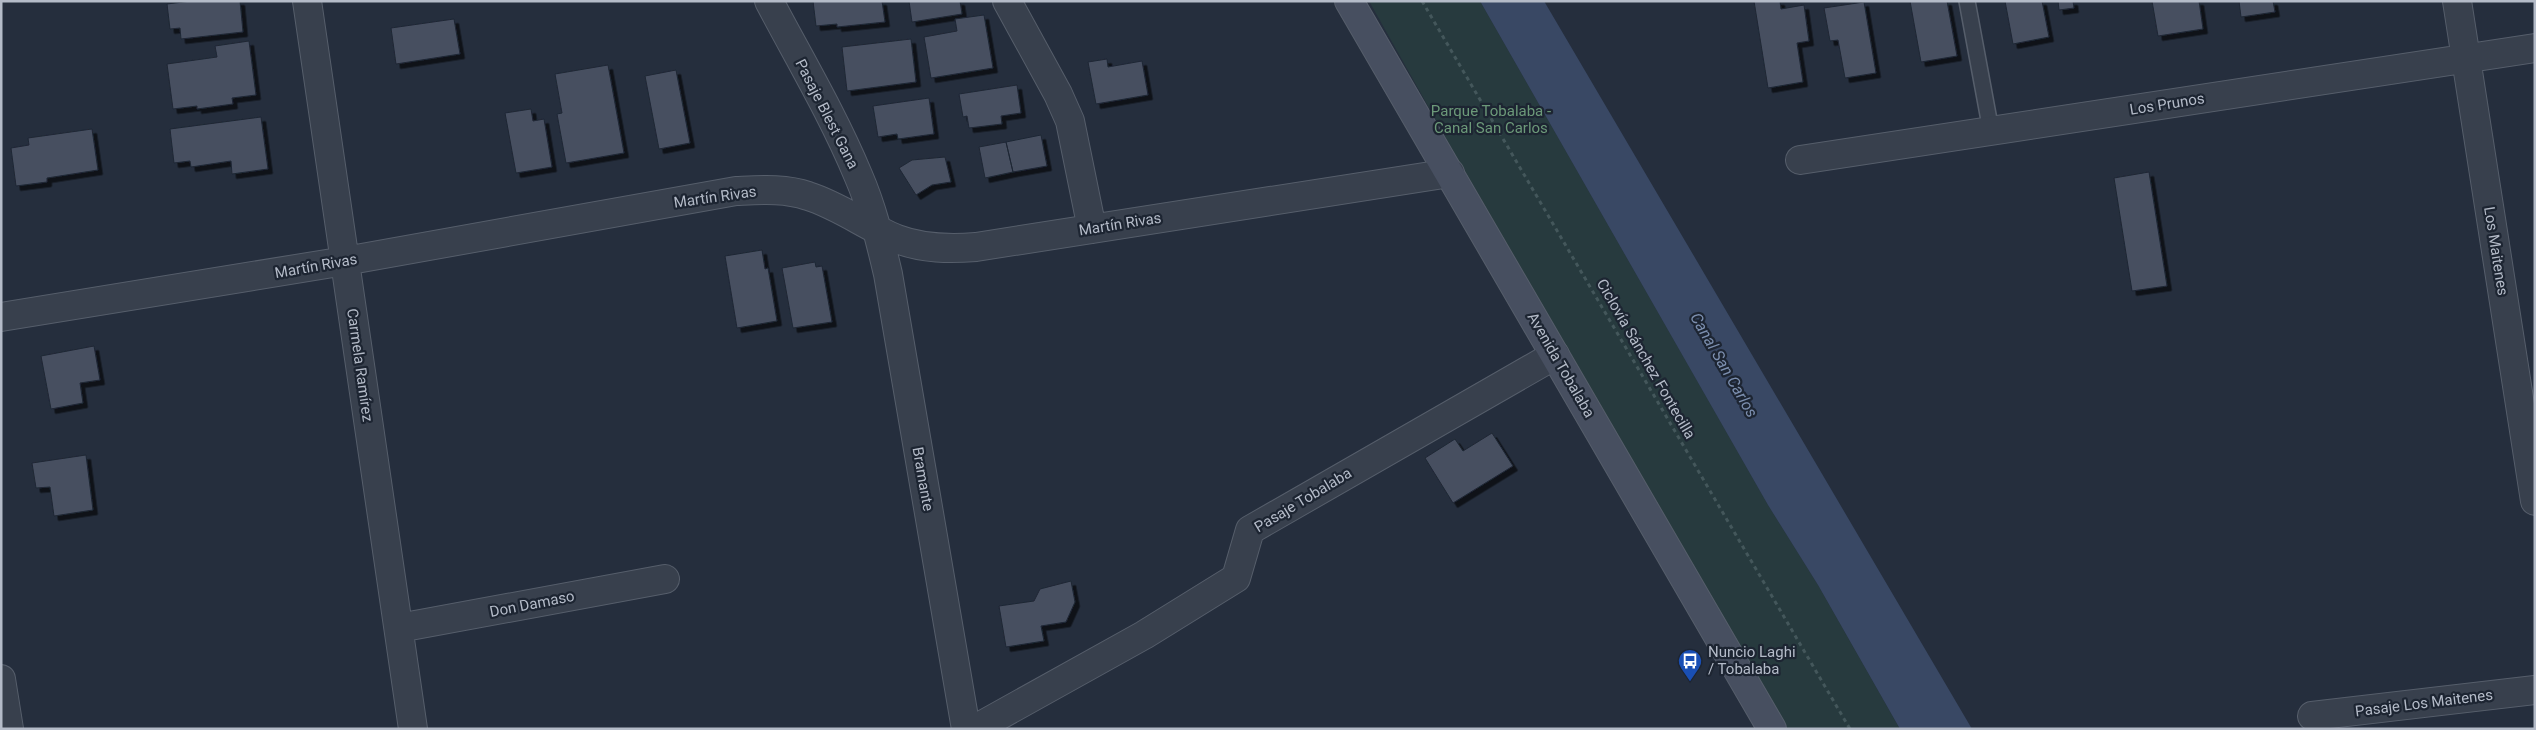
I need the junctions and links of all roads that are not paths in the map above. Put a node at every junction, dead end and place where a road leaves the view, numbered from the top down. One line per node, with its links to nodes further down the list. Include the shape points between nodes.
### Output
1 (307, 1): 14 (street, Carmela Ramírez)
2 (768, 1): 13 (street, Pasaje Blest Gana, via 836,126 859,176)
3 (1007, 1): 12 (street, via 1070,121)
4 (1349, 1): 11 (main road, Avenida Tobalaba)
5 (1967, 1): 9 (lane)
6 (2457, 1): 8 (street, Los Maitenes)
7 (2535, 48): 8 (street, Los Prunos)
8 (2466, 58): 9 (street, Los Prunos); 17 (street, Los Maitenes)
9 (1991, 131): 10 (street, Los Prunos)
10 (1800, 160)
11 (1450, 173): 12 (street, Martín Rivas); 16 (main road, Avenida Tobalaba)
12 (1092, 228): 13 (street, Martín Rivas, via 949,249 921,246)
13 (878, 230): 14 (street, Martín Rivas, via 839,208 808,196 760,190 736,191); 24 (street, Bramante)
14 (345, 261): 15 (street, Martín Rivas); 20 (street, Carmela Ramírez)
15 (1, 317)
16 (1555, 355): 25 (street, Pasaje Tobalaba, via 1250,530 1236,578 1144,635); 26 (main road, Avenida Tobalaba)
17 (2532, 472): 18 (street, Los Maitenes)
18 (2535, 502)
19 (665, 579): 20 (street, Don Damaso)
20 (399, 628): 23 (street, Carmela Ramírez)
21 (2535, 690): 22 (street, Pasaje Los Maitenes)
22 (2312, 716)
23 (414, 729)
24 (966, 729)
25 (975, 729)
26 (1772, 729)

